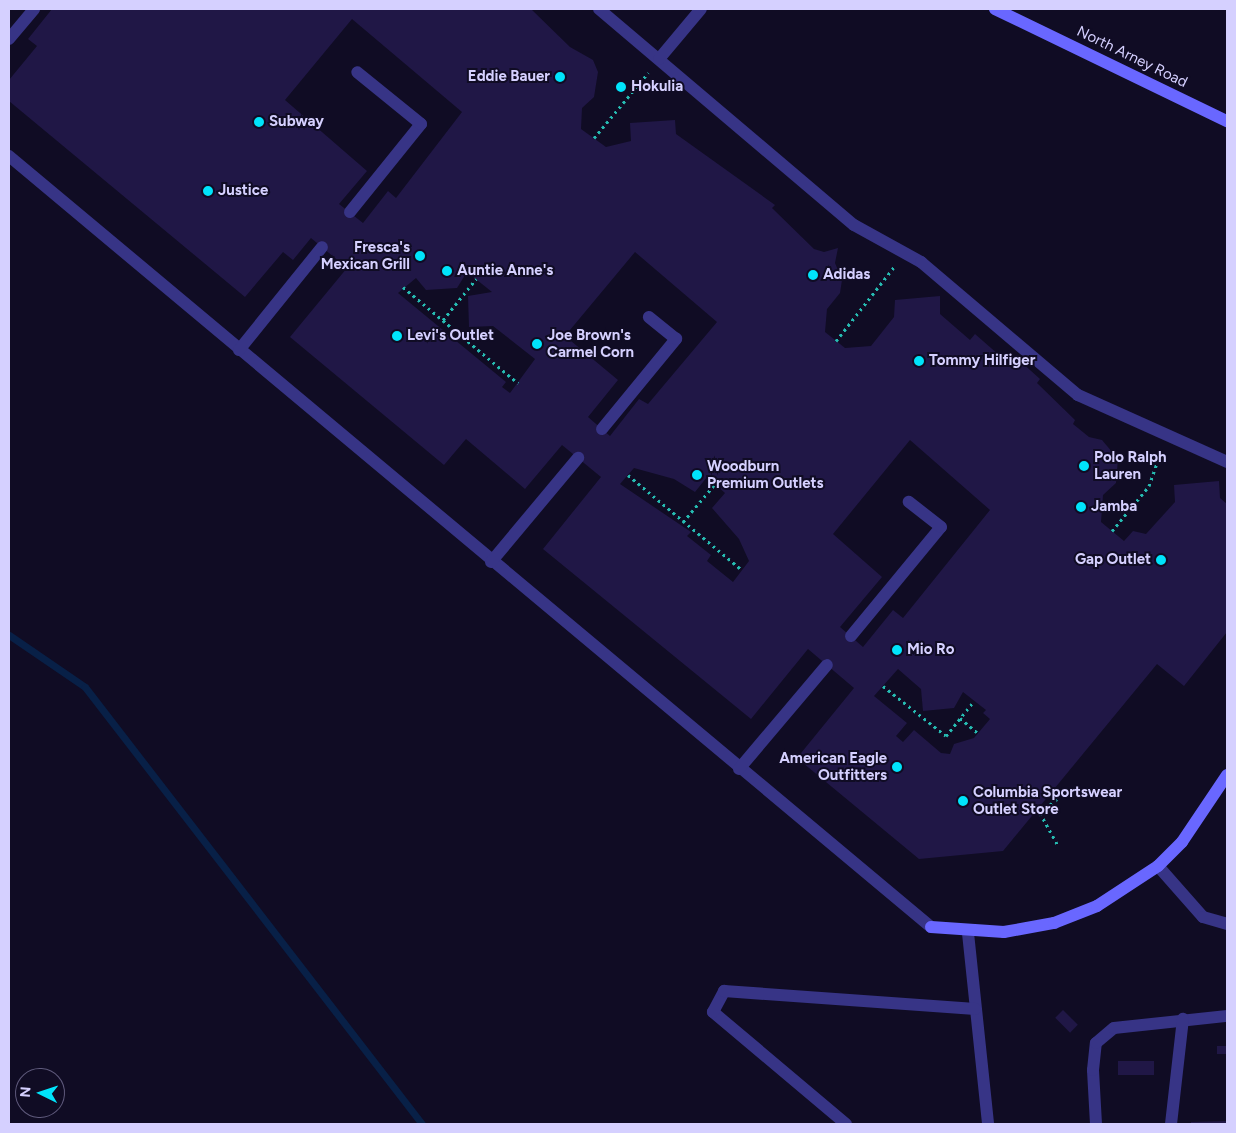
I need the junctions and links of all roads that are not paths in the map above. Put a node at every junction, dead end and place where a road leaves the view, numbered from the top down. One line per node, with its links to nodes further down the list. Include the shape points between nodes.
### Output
1 (34, 9): 5 (lane)
2 (598, 9): 6 (lane)
3 (701, 9): 6 (lane)
4 (995, 9): 8 (street, North Arney Road)
5 (9, 39)
6 (659, 59): 16 (lane, via 854,224 921,262 1087,402)
7 (357, 72): 10 (lane, via 421,124)
8 (1227, 121)
9 (9, 156): 13 (lane)
10 (350, 212)
11 (322, 247): 13 (lane)
12 (649, 317): 14 (lane, via 676,339)
13 (240, 350): 18 (lane)
14 (602, 429)
15 (578, 458): 18 (lane)
16 (1227, 462)
17 (909, 502): 19 (lane, via 941,527)
18 (491, 562): 21 (lane)
19 (851, 636)
20 (827, 665): 21 (lane)
21 (739, 769): 25 (lane)
22 (1227, 775): 23 (street, via 1182,842)
23 (1158, 866): 24 (lane, via 1203,917); 26 (street, via 1132,887 1054,923 1004,932)
24 (1227, 924)
25 (931, 927): 26 (street)
26 (968, 933): 27 (lane)
27 (975, 1009): 30 (lane, via 724,991 713,1012); 31 (lane)
28 (1227, 1016): 29 (lane)
29 (1183, 1019): 32 (lane, via 1114,1028 1096,1043 1092,1070); 33 (lane)
30 (846, 1124)
31 (988, 1124)
32 (1096, 1124)
33 (1171, 1124)

